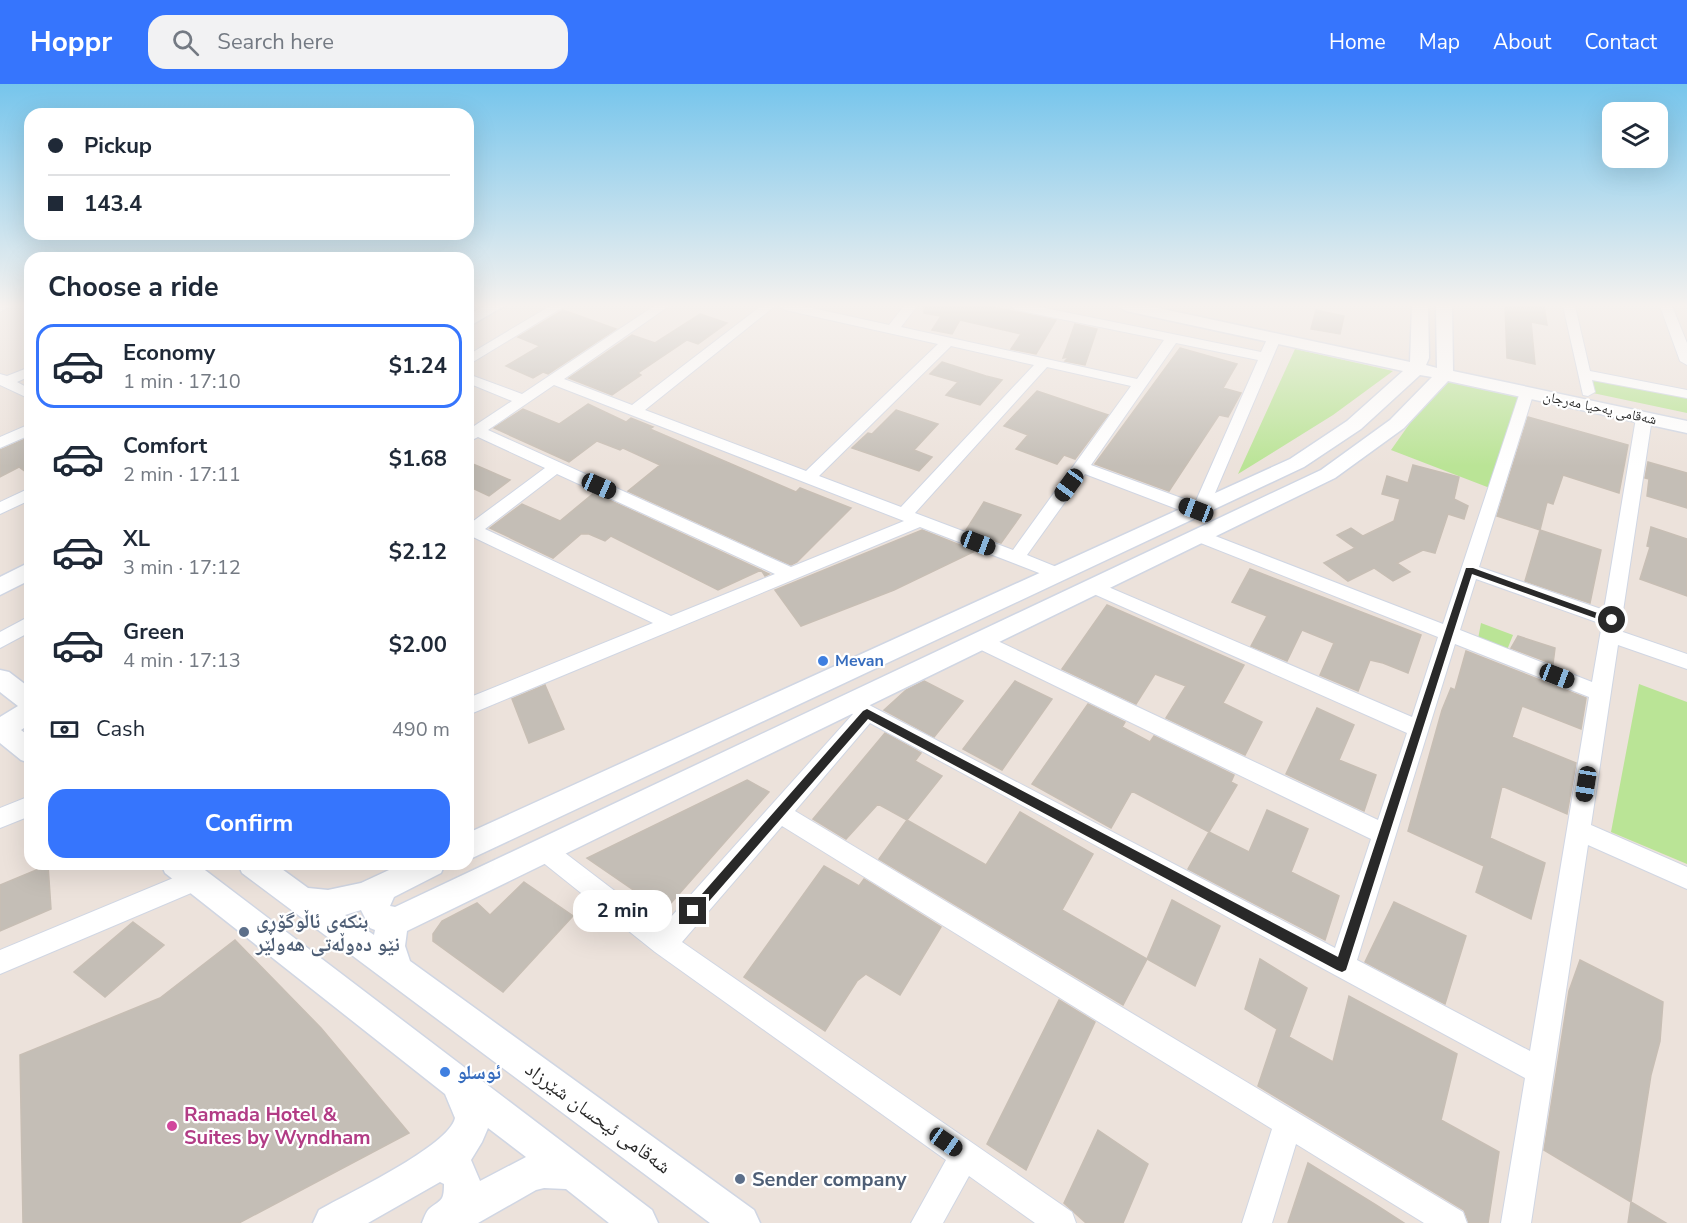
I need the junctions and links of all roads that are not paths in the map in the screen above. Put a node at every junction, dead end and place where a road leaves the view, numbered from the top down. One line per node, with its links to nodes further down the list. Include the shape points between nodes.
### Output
1 (584, 359): 19 (street)
2 (701, 359): 26 (street)
3 (930, 359): 36 (street)
4 (1026, 359): 12 (street)
5 (1158, 359): 20 (street)
6 (1264, 359): 39 (street)
7 (1395, 359): 13 (street)
8 (1401, 359): 13 (street)
9 (1417, 359): 13 (street)
10 (1443, 359): 14 (street)
11 (1581, 359): 16 (street)
12 (1043, 363): 20 (street); 40 (street)
13 (1417, 363): 14 (street); 14 (street); 39 (street, via 1354,425 1298,463)
14 (1443, 369): 22 (street, شەقامی یەحیا مەرجان); 23 (street, شەقامی یەحیا مەرجان); 43 (street, via 1397,424 1328,474)
15 (24, 373): 17 (street)
16 (1584, 374): 23 (street); 24 (street)
17 (3, 380): 21 (street)
18 (474, 380): 25 (street)
19 (553, 380): 25 (street); 26 (street)
20 (1141, 384): 35 (street)
21 (24, 392)
22 (1527, 392): 28 (street, شەقامی یەحیا مەرجان); 47 (street)
23 (1588, 392): 27 (street, شەقامی یەحیا مەرجان)
24 (1687, 393)
25 (524, 400): 31 (street)
26 (634, 411): 36 (street)
27 (1687, 413)
28 (1644, 417): 29 (street, شەقامی یەحیا مەرجان); 57 (street)
29 (1687, 427)
30 (24, 432): 33 (street)
31 (474, 433)
32 (474, 435): 34 (street)
33 (0, 444)
34 (556, 466): 41 (street); 49 (street)
35 (1082, 466): 39 (street); 45 (street)
36 (808, 478): 40 (street)
37 (24, 495): 38 (street)
38 (4, 502)
39 (1198, 509): 50 (street)
40 (912, 518): 45 (street); 49 (street)
41 (474, 528)
42 (474, 533): 55 (street)
43 (1199, 536): 52 (street); 58 (street)
44 (24, 556): 46 (street)
45 (1016, 558): 50 (street)
46 (0, 569)
47 (1469, 570): 57 (street); 58 (street)
48 (24, 573): 51 (street)
49 (791, 574): 55 (street)
50 (1058, 574): 53 (street)
51 (0, 587)
52 (1093, 587): 54 (street); 68 (street)
53 (1007, 598): 54 (street); 76 (street)
54 (1027, 618): 60 (street)
55 (671, 624): 65 (street)
56 (24, 627): 59 (street)
57 (1611, 628): 61 (street); 63 (street)
58 (1449, 634): 63 (street); 68 (street)
59 (0, 641)
60 (980, 641): 66 (street); 75 (street)
61 (1687, 662)
62 (0, 679): 64 (street)
63 (1600, 693): 74 (street)
64 (24, 697)
65 (474, 705)
66 (858, 708): 72 (street); 77 (street); 87 (street)
67 (24, 715): 69 (street)
68 (1418, 729): 75 (street)
69 (1, 730): 70 (street)
70 (24, 747)
71 (24, 808): 73 (street)
72 (779, 813): 85 (street); 91 (street)
73 (0, 818)
74 (1579, 830): 81 (street); 89 (street)
75 (1384, 834): 87 (street)
76 (474, 844)
77 (544, 850): 84 (street); 85 (street)
78 (260, 870): 83 (street, شەقامی ئیحسان شێرزاد)
79 (418, 870): 82 (street)
80 (185, 872): 86 (street); 90 (street)
81 (1687, 878)
82 (384, 886): 83 (street, via 337,903); 84 (street, via 375,907 381,918)
83 (302, 901): 88 (street, شەقامی ئیحسان شێرزاد)
84 (396, 921): 88 (street, via 388,938)
85 (664, 944): 92 (street)
86 (0, 962)
87 (1342, 966): 89 (street)
88 (398, 971): 98 (street, شەقامی ئیحسان شێرزاد)
89 (1540, 1071): 103 (street)
90 (456, 1081): 93 (street, via 471,1114 470,1130 461,1145); 94 (street)
91 (1288, 1123): 101 (street); 102 (street)
92 (965, 1155): 99 (street); 100 (street)
93 (437, 1164): 95 (street, via 454,1168 463,1183 460,1205); 96 (street)
94 (572, 1171): 95 (street, via 529,1174); 97 (street)
95 (447, 1219)
96 (332, 1223)
97 (639, 1223)
98 (741, 1223)
99 (926, 1223)
100 (1061, 1223)
101 (1257, 1223)
102 (1452, 1223)
103 (1516, 1223)

